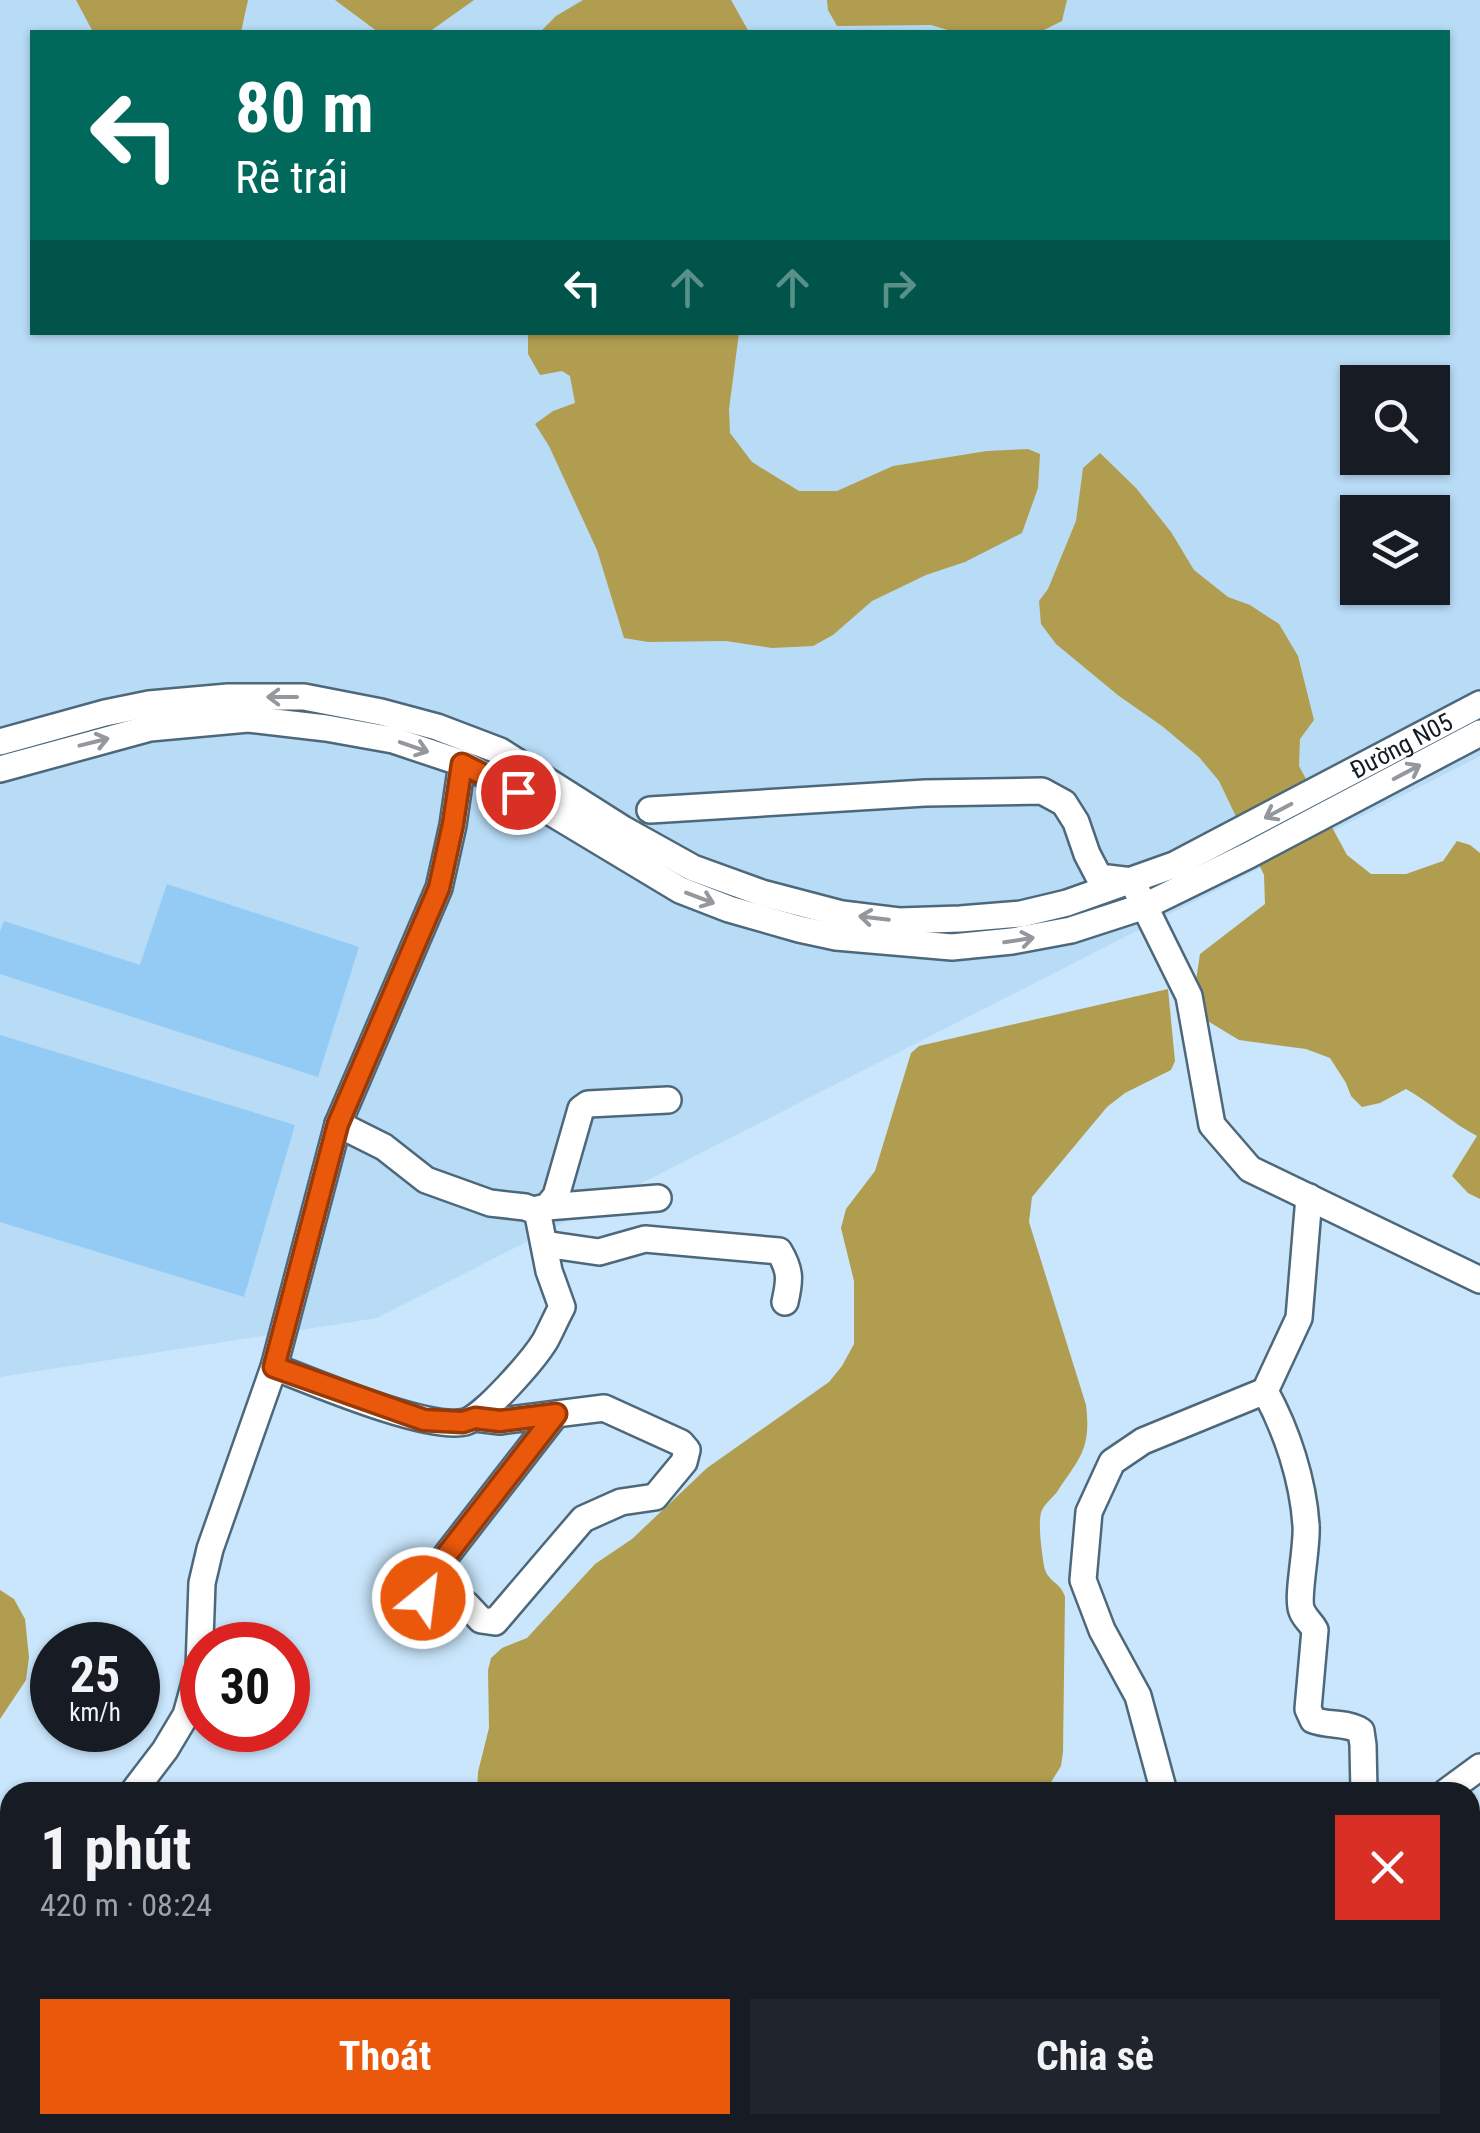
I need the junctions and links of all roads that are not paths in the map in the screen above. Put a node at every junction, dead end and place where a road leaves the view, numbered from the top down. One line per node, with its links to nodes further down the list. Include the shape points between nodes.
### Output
1 (1480, 704): 6 (street, Đường N05)
2 (1480, 733): 6 (street, Đường N05, one-way to 2)
3 (0, 742): 9 (street, one-way to 3, via 1021,914 899,921 842,914 693,868 500,751 437,727 304,697 149,704)
4 (462, 764): 5 (street, one-way to 4, via 150,728 248,719 393,740); 10 (street, one-way to 10, via 680,890 729,910 836,937 952,947 1012,942); 12 (street, via 439,888)
5 (0, 769)
6 (1328, 799): 8 (street)
7 (650, 810): 9 (street, via 1042,791 1064,803 1099,877)
8 (1242, 844): 9 (street); 10 (street)
9 (1132, 881): 10 (street)
10 (1145, 906): 13 (street, via 1189,996 1212,1125 1250,1169)
11 (668, 1100): 15 (street, via 581,1109 556,1196)
12 (338, 1124): 15 (street, via 384,1147 426,1180 490,1203); 19 (street)
13 (1309, 1196): 17 (street); 20 (street, via 1299,1318)
14 (658, 1198): 15 (street)
15 (540, 1208): 16 (street)
16 (544, 1244): 18 (street, via 599,1252 644,1239 779,1251 790,1280); 22 (street, via 562,1306 544,1344)
17 (1480, 1280)
18 (785, 1302)
19 (274, 1367): 22 (street, via 424,1420); 24 (street, via 210,1549 199,1668 186,1715)
20 (1265, 1391): 25 (street, via 1143,1442 1112,1462 1089,1512 1083,1580 1138,1696); 26 (street, via 1304,1497 1300,1600 1315,1630 1308,1709 1313,1720 1361,1731)
21 (556, 1414): 21 (street, via 604,1408 681,1443 684,1462 655,1497 621,1502 583,1519 495,1622 482,1620 466,1604 423,1598 421,1588); 22 (street)
22 (475, 1418)
23 (1480, 1767): 27 (street)
24 (141, 1782)
25 (1161, 1782)
26 (1364, 1782)
27 (1460, 1782)

